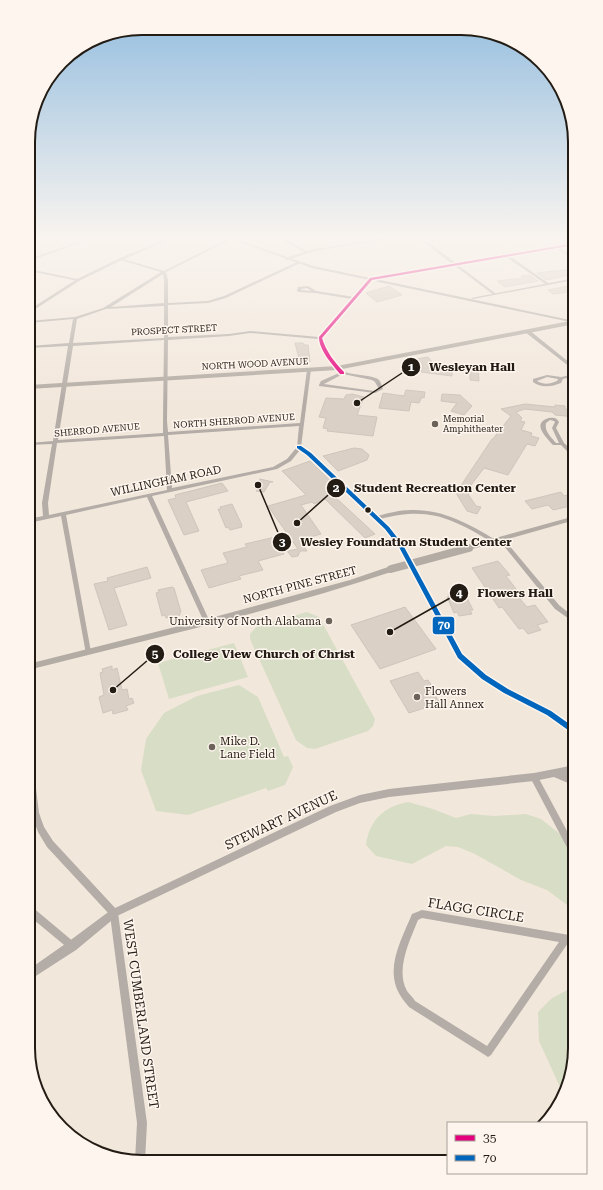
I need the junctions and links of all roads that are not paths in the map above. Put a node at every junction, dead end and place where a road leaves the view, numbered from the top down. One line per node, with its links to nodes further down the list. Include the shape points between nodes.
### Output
1 (59, 293): 13 (street)
2 (131, 293): 14 (street)
3 (165, 293): 12 (street)
4 (234, 293): 12 (street, via 218,300 199,304)
5 (318, 293): 10 (street)
6 (359, 293): 10 (street)
7 (437, 293): 11 (street)
8 (502, 293): 9 (street)
9 (494, 294): 11 (street)
10 (354, 298): 20 (street)
11 (469, 299): 16 (street)
12 (166, 305): 14 (street); 21 (street)
13 (35, 308)
14 (104, 309): 15 (street)
15 (74, 318): 17 (street); 22 (street)
16 (568, 320)
17 (35, 321)
18 (568, 323): 19 (main road, NORTH WOOD AVENUE)
19 (527, 331): 24 (street); 25 (main road, NORTH WOOD AVENUE)
20 (320, 338): 21 (street, PROSPECT STREET, via 245,332); 25 (street)
21 (167, 339): 22 (street, PROSPECT STREET); 29 (street)
22 (70, 344): 23 (street, PROSPECT STREET); 31 (street)
23 (35, 347)
24 (568, 364)
25 (337, 368): 26 (main road, NORTH WOOD AVENUE); 27 (street)
26 (310, 370): 29 (main road, NORTH WOOD AVENUE); 33 (street)
27 (342, 373): 27 (street, via 321,385 375,392 381,388 373,379)
28 (568, 376): 30 (street)
29 (166, 378): 31 (main road, NORTH WOOD AVENUE); 34 (street)
30 (561, 378): 30 (street, via 539,377 535,382 549,386 559,382)
31 (63, 384): 32 (main road, NORTH WOOD AVENUE); 35 (street)
32 (35, 386)
33 (302, 424): 34 (street, NORTH SHERROD AVENUE); 38 (street)
34 (166, 434): 35 (street, SHERROD AVENUE); 40 (street)
35 (55, 441): 36 (street, SHERROD AVENUE); 43 (street, via 45,503)
36 (35, 443)
37 (562, 444): 37 (street, via 555,444 543,431 544,422 549,419 556,420 554,428); 39 (street)
38 (299, 447): 40 (street, WILLINGHAM ROAD, via 289,460 275,468); 44 (street)
39 (568, 450)
40 (170, 490): 41 (street, WILLINGHAM ROAD)
41 (149, 495): 42 (street, WILLINGHAM ROAD); 49 (street)
42 (63, 514): 43 (street, WILLINGHAM ROAD); 50 (street)
43 (46, 518): 45 (street, WILLINGHAM ROAD)
44 (376, 518): 47 (street, via 398,511 432,512); 52 (street, via 401,546 460,656 484,677 549,713)
45 (35, 520)
46 (568, 520): 47 (main road, NORTH PINE STREET)
47 (497, 540): 48 (street); 49 (main road, NORTH PINE STREET, bridge)
48 (568, 617)
49 (207, 622): 50 (main road, NORTH PINE STREET)
50 (88, 652): 51 (main road, NORTH PINE STREET)
51 (35, 665)
52 (568, 727)
53 (568, 770): 54 (street, STEWART AVENUE)
54 (555, 773): 55 (street, STEWART AVENUE); 56 (street)
55 (534, 777): 58 (street); 59 (street, STEWART AVENUE, via 389,793 360,799 333,809)
56 (568, 779)
57 (35, 812): 59 (street, WEST CUMBERLAND STREET, via 50,844)
58 (568, 841)
59 (114, 913): 63 (street, STEWART AVENUE); 65 (street, WEST CUMBERLAND STREET, via 142,1123)
60 (35, 915): 63 (street)
61 (564, 940): 61 (street, FLAGG CIRCLE, via 526,931 422,914 415,917 401,955 397,971 399,984 412,1004 488,1052); 62 (street, FLAGG CIRCLE)
62 (568, 940)
63 (72, 946): 64 (street, STEWART AVENUE)
64 (35, 971)
65 (140, 1155)

